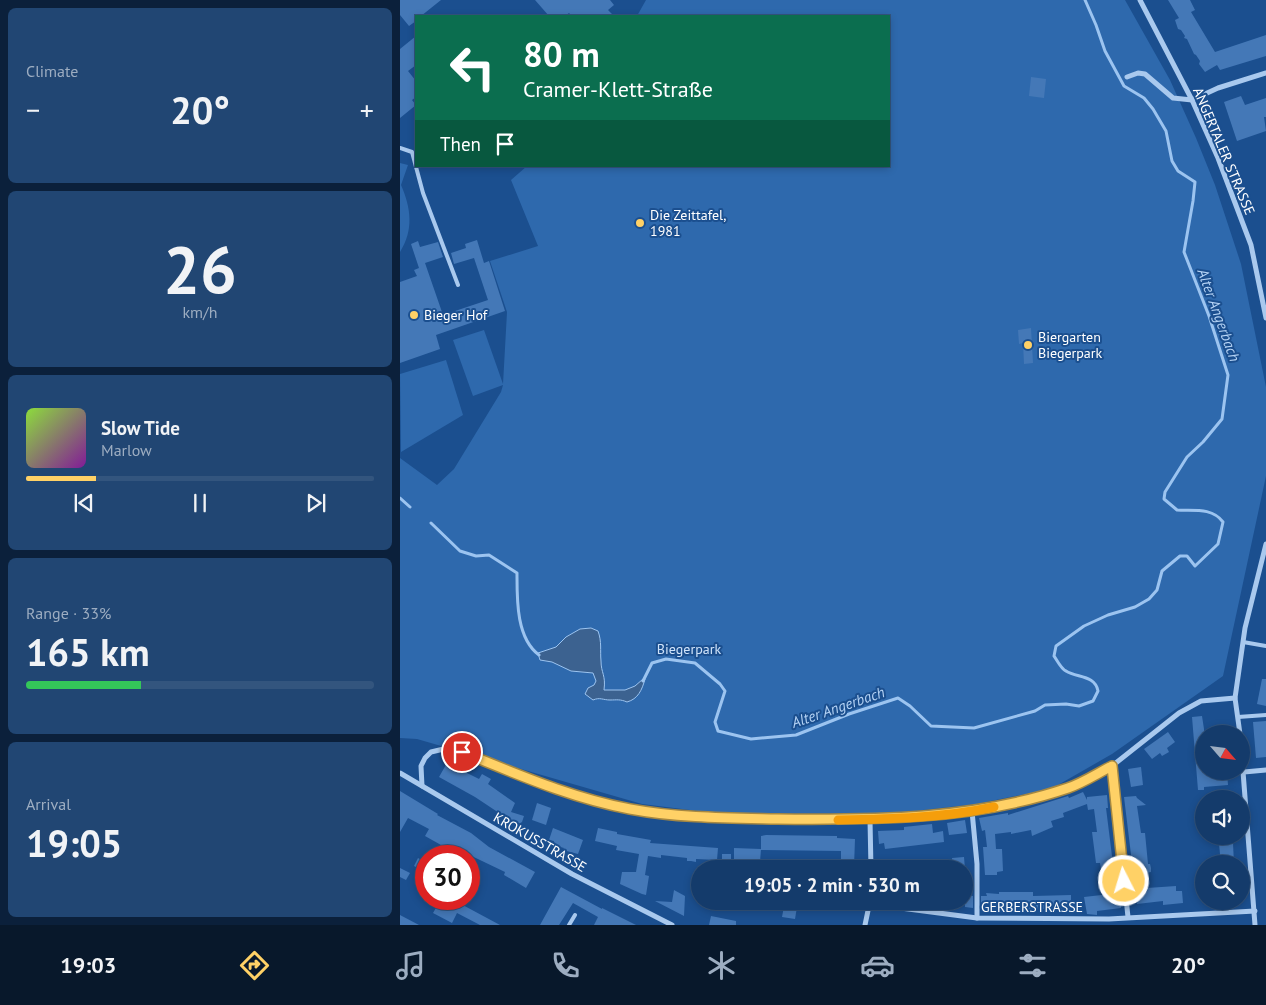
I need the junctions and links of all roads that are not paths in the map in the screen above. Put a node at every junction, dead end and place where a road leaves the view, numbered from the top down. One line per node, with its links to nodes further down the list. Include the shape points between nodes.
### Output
1 (1140, 0): 4 (street, ANGERTALER STRASSE)
2 (1266, 73): 4 (street)
3 (1128, 77): 4 (street, via 1145,74 1173,98)
4 (1192, 100): 9 (street, ANGERTALER STRASSE, via 1251,245)
5 (400, 148): 6 (lane, via 412,152)
6 (415, 163)
7 (416, 167): 8 (lane)
8 (458, 285)
9 (1264, 299): 10 (street, ANGERTALER STRASSE)
10 (1266, 318)
11 (1266, 544): 12 (street)
12 (1258, 576): 13 (street); 14 (street)
13 (1266, 577)
14 (1243, 642): 15 (lane); 16 (street)
15 (1266, 646)
16 (1235, 698): 18 (street); 20 (street, via 1201,700 1179,712)
17 (1266, 715): 18 (lane)
18 (1238, 717): 19 (street)
19 (1239, 725)
20 (1112, 766): 26 (street, via 1069,787 1033,799); 33 (street)
21 (1266, 770): 22 (street)
22 (1250, 771)
23 (400, 773): 25 (street, KROKUSSTRASSE)
24 (1245, 780): 31 (street)
25 (422, 786): 27 (street, via 421,766 425,758 431,752 448,748 549,788 631,810 706,818); 37 (street, KROKUSSTRASSE, via 572,874)
26 (972, 812): 27 (street); 34 (street, via 977,864)
27 (870, 820): 28 (street)
28 (871, 860)
29 (868, 910): 38 (street)
30 (920, 910): 34 (street, GERBERSTRASSE)
31 (1255, 911): 33 (street, GERBERSTRASSE); 40 (street)
32 (575, 915): 36 (lane)
33 (1128, 917): 35 (street, GERBERSTRASSE)
34 (977, 918): 35 (street, GERBERSTRASSE)
35 (1109, 919): 39 (street)
36 (569, 925)
37 (672, 925)
38 (865, 925)
39 (1108, 925)
40 (1255, 925)

